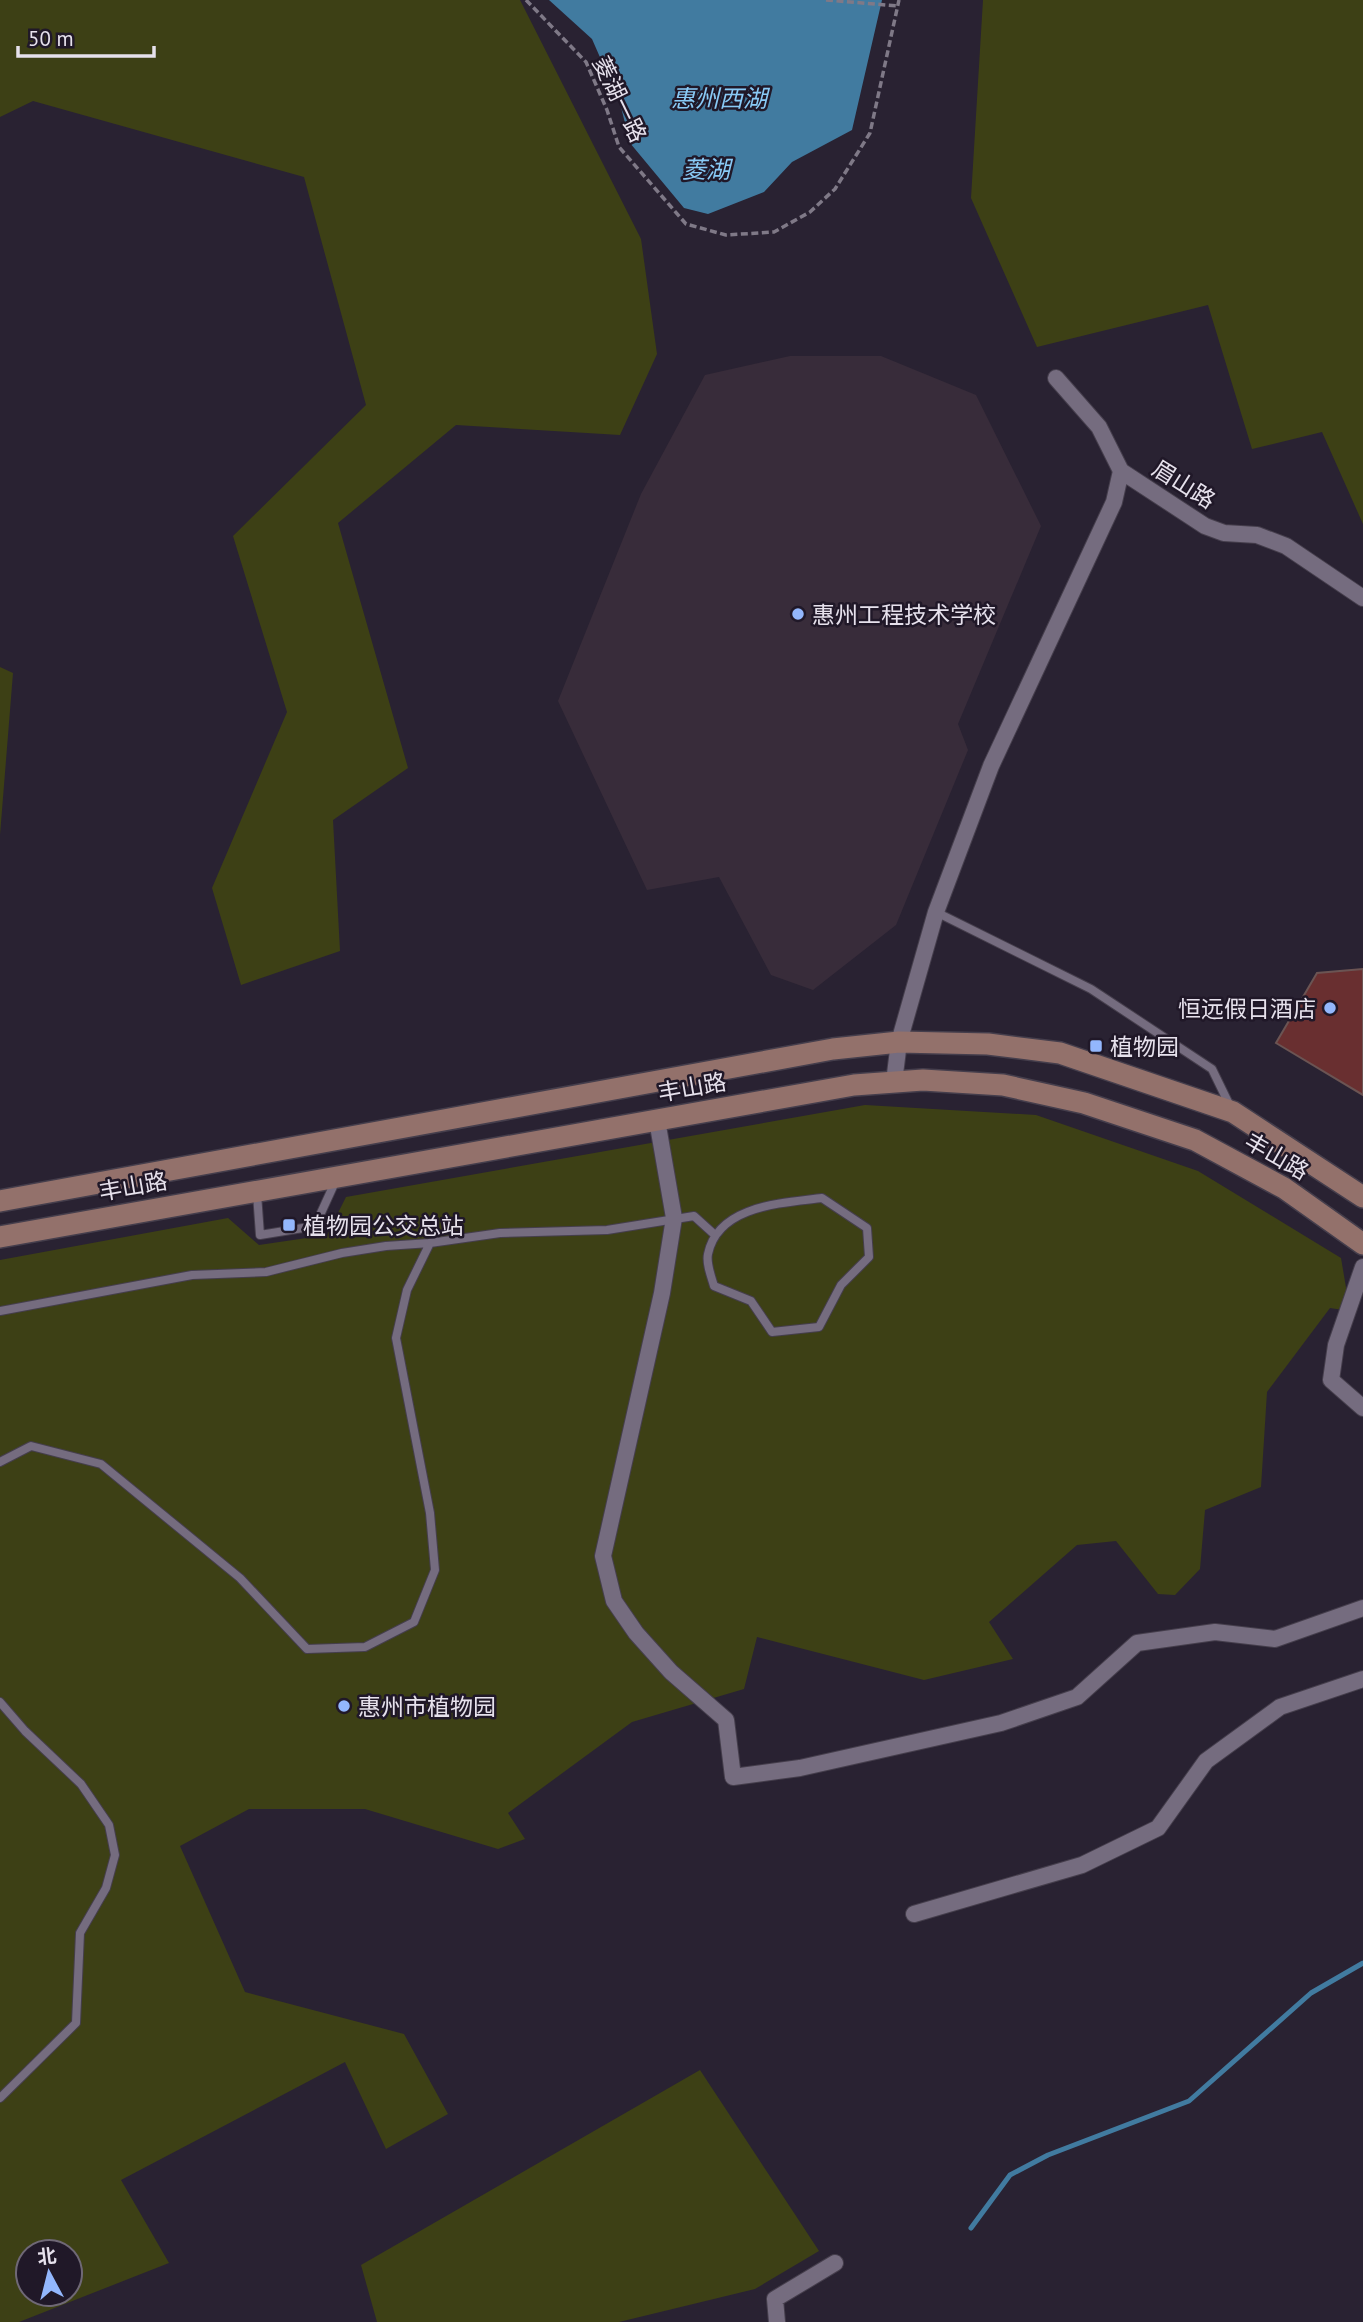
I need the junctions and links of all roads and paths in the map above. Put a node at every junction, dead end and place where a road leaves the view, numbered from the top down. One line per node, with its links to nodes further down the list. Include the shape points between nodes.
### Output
1 (526, 0): 4 (path, 菱湖一路, via 586,62 619,147 685,224 726,235 774,232 810,212 835,189 870,133)
2 (826, 0): 4 (path)
3 (899, 0): 4 (path, 菱湖一路)
4 (898, 6)
5 (1056, 378): 6 (street, 眉山路, via 1099,427)
6 (1121, 471): 7 (street, 眉山路, via 1205,526 1224,533 1257,535 1286,546); 8 (street, via 1114,502 991,766)
7 (1363, 598)
8 (936, 912): 9 (street); 11 (lane, via 1091,989 1212,1069)
9 (899, 1042): 10 (street); 11 (main road, 丰山路, via 988,1044 1060,1053); 13 (main road, 丰山路, via 832,1049)
10 (894, 1082): 12 (main road, 丰山路, via 854,1084); 22 (main road, 丰山路, via 1003,1085 1084,1103 1195,1140 1284,1188)
11 (1233, 1112): 16 (main road, 丰山路)
12 (657, 1120): 14 (main road, 丰山路); 18 (street)
13 (289, 1148): 15 (main road); 17 (main road, 丰山路)
14 (337, 1177): 15 (main road, 丰山路); 15 (lane, via 315,1226 260,1235)
15 (257, 1190): 20 (main road, 丰山路)
16 (1363, 1197)
17 (0, 1201)
18 (674, 1218): 19 (lane, via 694,1216); 21 (lane, via 607,1230 500,1233); 27 (street, via 662,1293 603,1556 614,1601 636,1633 670,1672 726,1720 733,1777 800,1768 1001,1723 1077,1697 1137,1643 1215,1632 1275,1639)
19 (715, 1235): 19 (lane, via 707,1256 713,1286 751,1301 772,1332 819,1327 841,1285 869,1257 867,1228 822,1198 735,1216)
20 (0, 1237)
21 (430, 1243): 24 (lane, via 353,1251 266,1272 192,1275); 26 (lane, via 407,1290 396,1338 430,1513 435,1570 414,1622 365,1647 307,1649 240,1578 101,1464 31,1446)
22 (1363, 1244)
23 (1363, 1267): 25 (street, via 1336,1345 1331,1380)
24 (0, 1311)
25 (1363, 1408)
26 (0, 1462)
27 (1363, 1608)
28 (1363, 1679): 30 (street, via 1280,1707 1206,1760 1158,1828 1082,1865)
29 (0, 1702): 31 (lane, via 81,1784 109,1825 115,1855 106,1888 80,1933 76,2023)
30 (914, 1914)
31 (0, 2098)
32 (835, 2263): 33 (street, via 775,2299)
33 (777, 2322)

